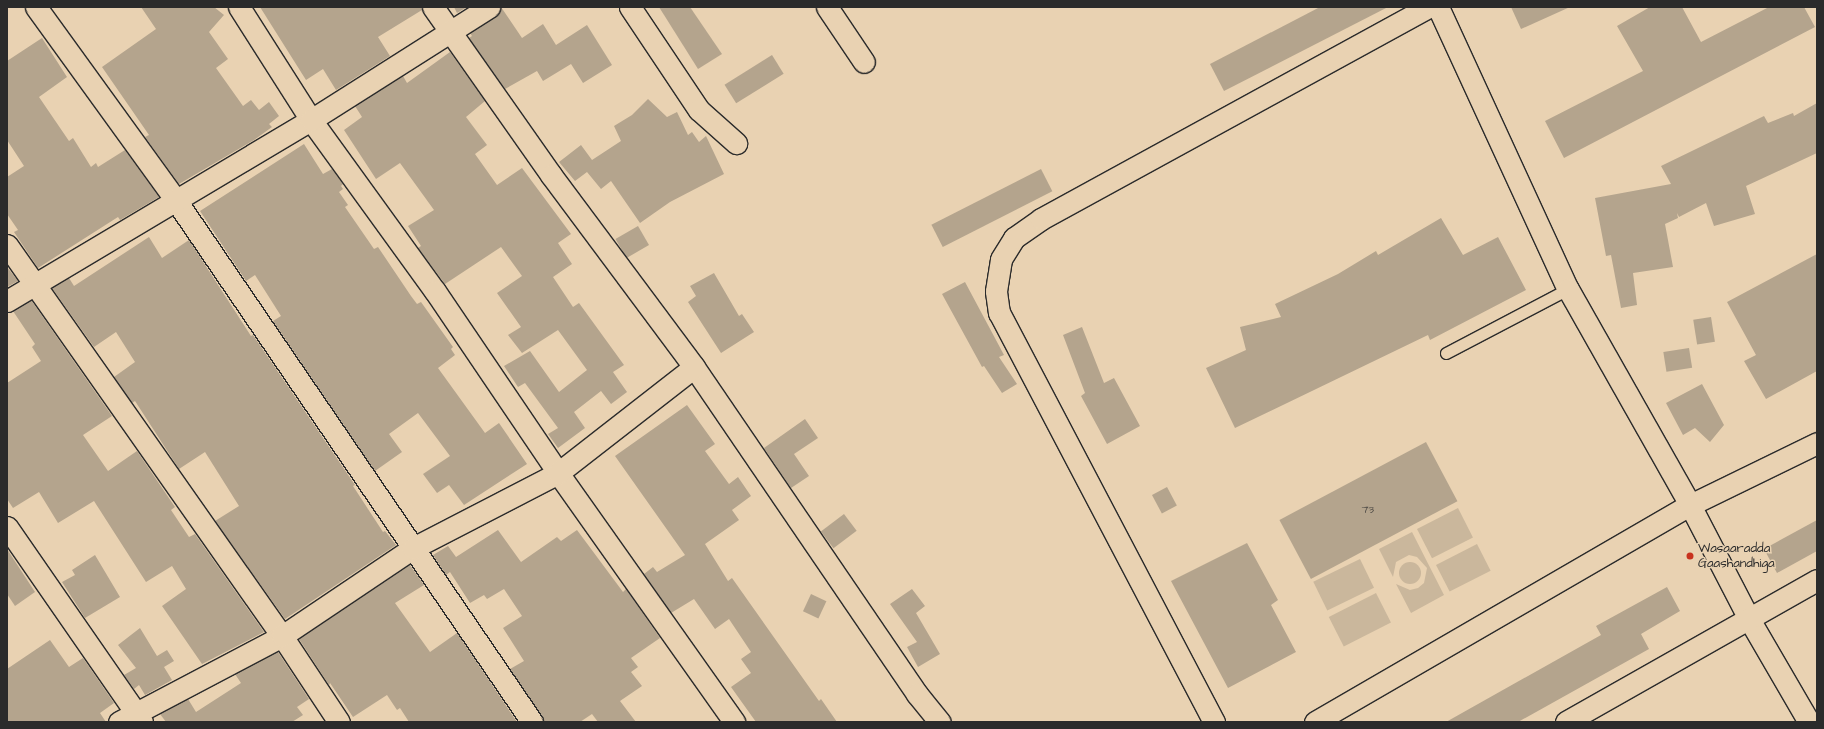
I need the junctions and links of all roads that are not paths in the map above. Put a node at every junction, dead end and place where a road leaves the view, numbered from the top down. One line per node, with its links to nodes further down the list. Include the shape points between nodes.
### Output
1 (36, 7): 13 (street)
2 (239, 7): 11 (street)
3 (433, 7): 9 (street)
4 (489, 7): 9 (street)
5 (630, 7): 12 (street, via 699,110)
6 (827, 7): 10 (street)
7 (1429, 7): 33 (street, via 1041,219 1014,238 1001,259 996,291 999,313)
8 (1438, 7): 16 (street)
9 (451, 33): 11 (street); 19 (street, via 551,175)
10 (864, 62)
11 (311, 120): 13 (street); 21 (street, via 436,291)
12 (736, 143)
13 (175, 200): 15 (street); 24 (street)
14 (7, 245): 15 (street)
15 (34, 285): 17 (street); 27 (street)
16 (1568, 289): 18 (lane); 22 (street)
17 (7, 301)
18 (1446, 353)
19 (694, 367): 21 (street); 32 (street, via 917,694)
20 (1817, 443): 22 (street)
21 (558, 473): 24 (street); 31 (street)
22 (1690, 505): 26 (street); 34 (street)
23 (7, 527): 28 (street)
24 (413, 548): 27 (street); 30 (street)
25 (1817, 580): 26 (street)
26 (1749, 619): 35 (street); 36 (street)
27 (282, 636): 28 (street); 29 (street)
28 (132, 718)
29 (340, 722)
30 (532, 722)
31 (734, 722)
32 (940, 722)
33 (1214, 722)
34 (1315, 722)
35 (1566, 722)
36 (1809, 722)

